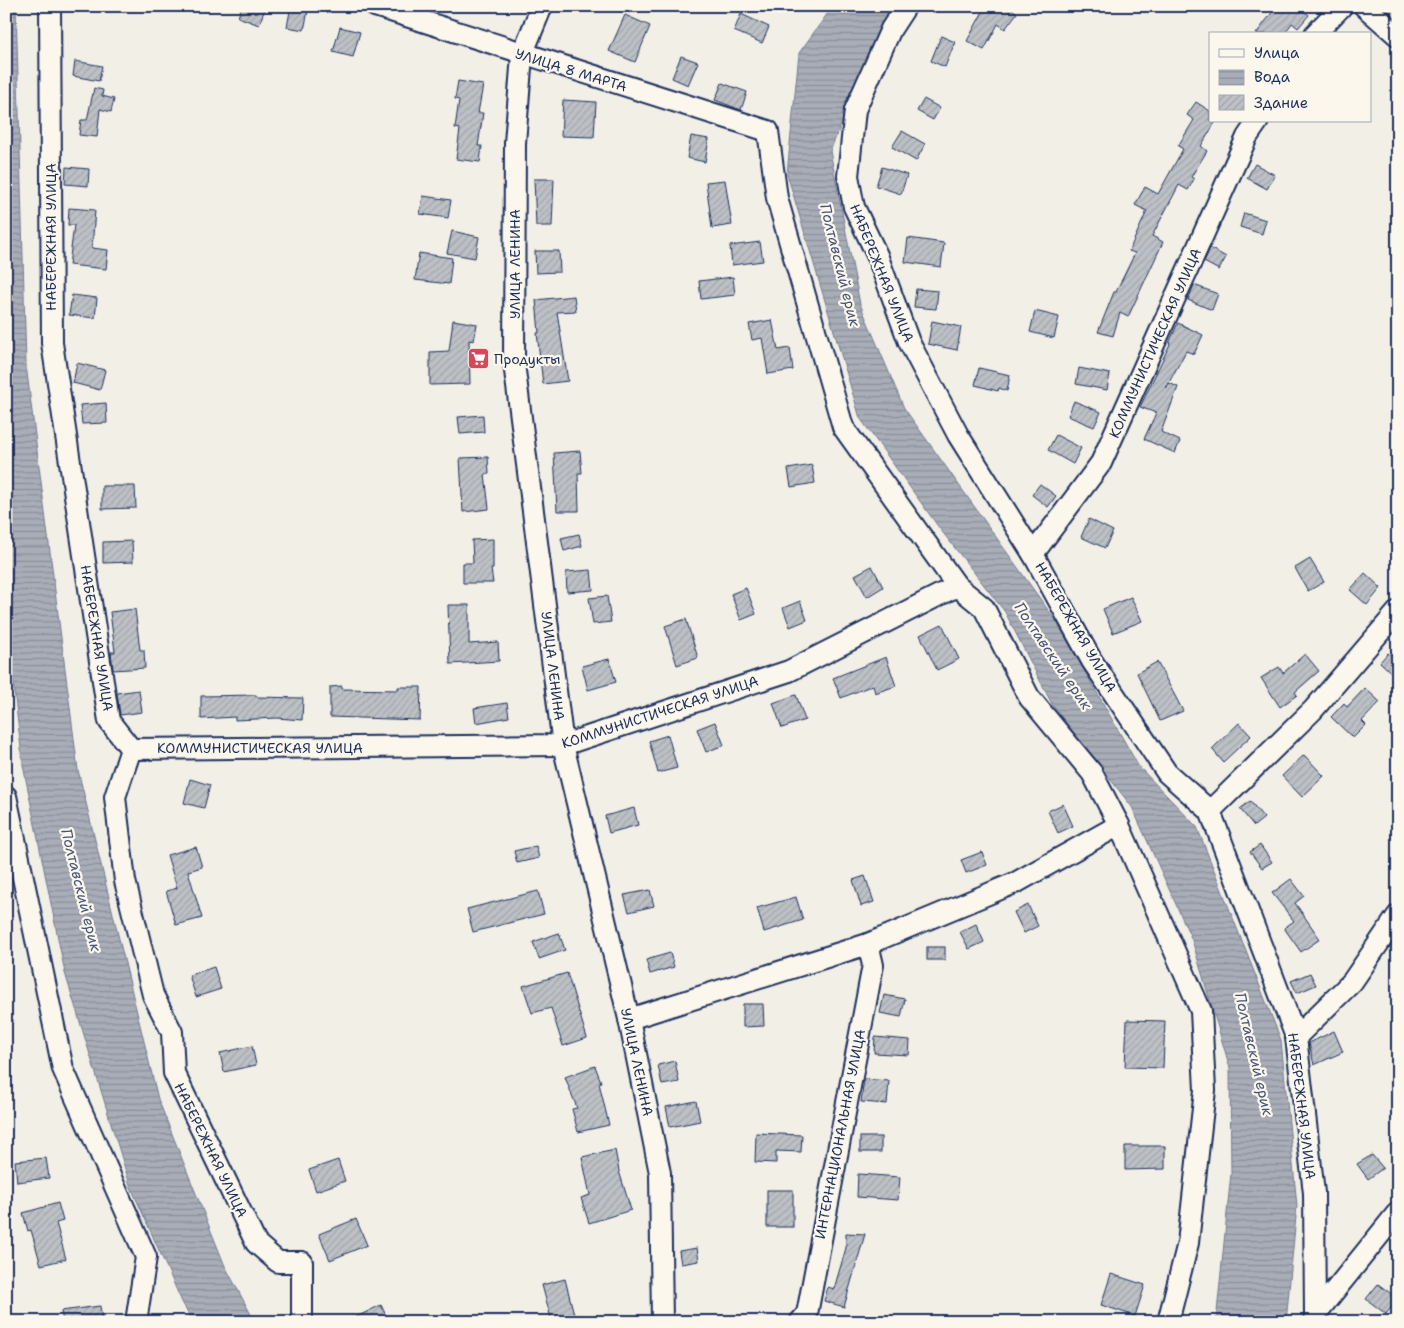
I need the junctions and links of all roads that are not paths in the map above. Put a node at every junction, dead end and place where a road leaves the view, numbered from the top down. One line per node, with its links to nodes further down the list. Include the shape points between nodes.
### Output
1 (50, 6): 15 (street, НАБЕРЕЖНАЯ УЛИЦА, via 52,343 109,721)
2 (375, 6): 9 (street, УЛИЦА 8 МАРТА)
3 (542, 6): 9 (street, УЛИЦА ЛЕНИНА)
4 (906, 6): 11 (street, НАБЕРЕЖНАЯ УЛИЦА, via 891,29 855,110 848,176 854,207 877,255 913,350 958,435)
5 (1342, 6): 7 (street)
6 (1364, 6): 8 (street)
7 (1317, 32)
8 (1398, 36)
9 (522, 54): 12 (street, УЛИЦА 8 МАРТА, via 768,131 777,198 843,427); 14 (street, УЛИЦА ЛЕНИНА, via 515,143 514,363)
10 (1257, 122): 11 (street, КОММУНИСТИЧЕСКАЯ УЛИЦА, via 1247,137 1101,464)
11 (1033, 554): 17 (street, НАБЕРЕЖНАЯ УЛИЦА, via 1092,660 1167,773)
12 (956, 586): 14 (street, КОММУНИСТИЧЕСКАЯ УЛИЦА, via 789,671); 18 (street, via 984,608 1029,698 1092,773)
13 (1398, 611): 17 (street, via 1313,710)
14 (563, 746): 15 (street, КОММУНИСТИЧЕСКАЯ УЛИЦА); 21 (street, УЛИЦА ЛЕНИНА)
15 (131, 749): 26 (street, НАБЕРЕЖНАЯ УЛИЦА, via 115,797 125,881 153,995 172,1032 174,1074 256,1243 278,1262 302,1262)
16 (6, 796): 25 (street, via 63,1069 146,1257)
17 (1210, 811): 22 (street, НАБЕРЕЖНАЯ УЛИЦА)
18 (1119, 825): 20 (street, via 1017,882); 29 (street, via 1201,1011 1204,1100 1188,1243)
19 (1398, 915): 22 (street, via 1352,982)
20 (868, 944): 21 (street); 28 (street, ИНТЕРНАЦИОНАЛЬНАЯ УЛИЦА, via 873,965 807,1314)
21 (629, 1019): 27 (street, УЛИЦА ЛЕНИНА, via 660,1173)
22 (1296, 1037): 24 (street, НАБЕРЕЖНАЯ УЛИЦА, via 1314,1192)
23 (1398, 1212): 24 (street)
24 (1314, 1319)
25 (136, 1322)
26 (302, 1322)
27 (662, 1322)
28 (800, 1322)
29 (1168, 1322)

